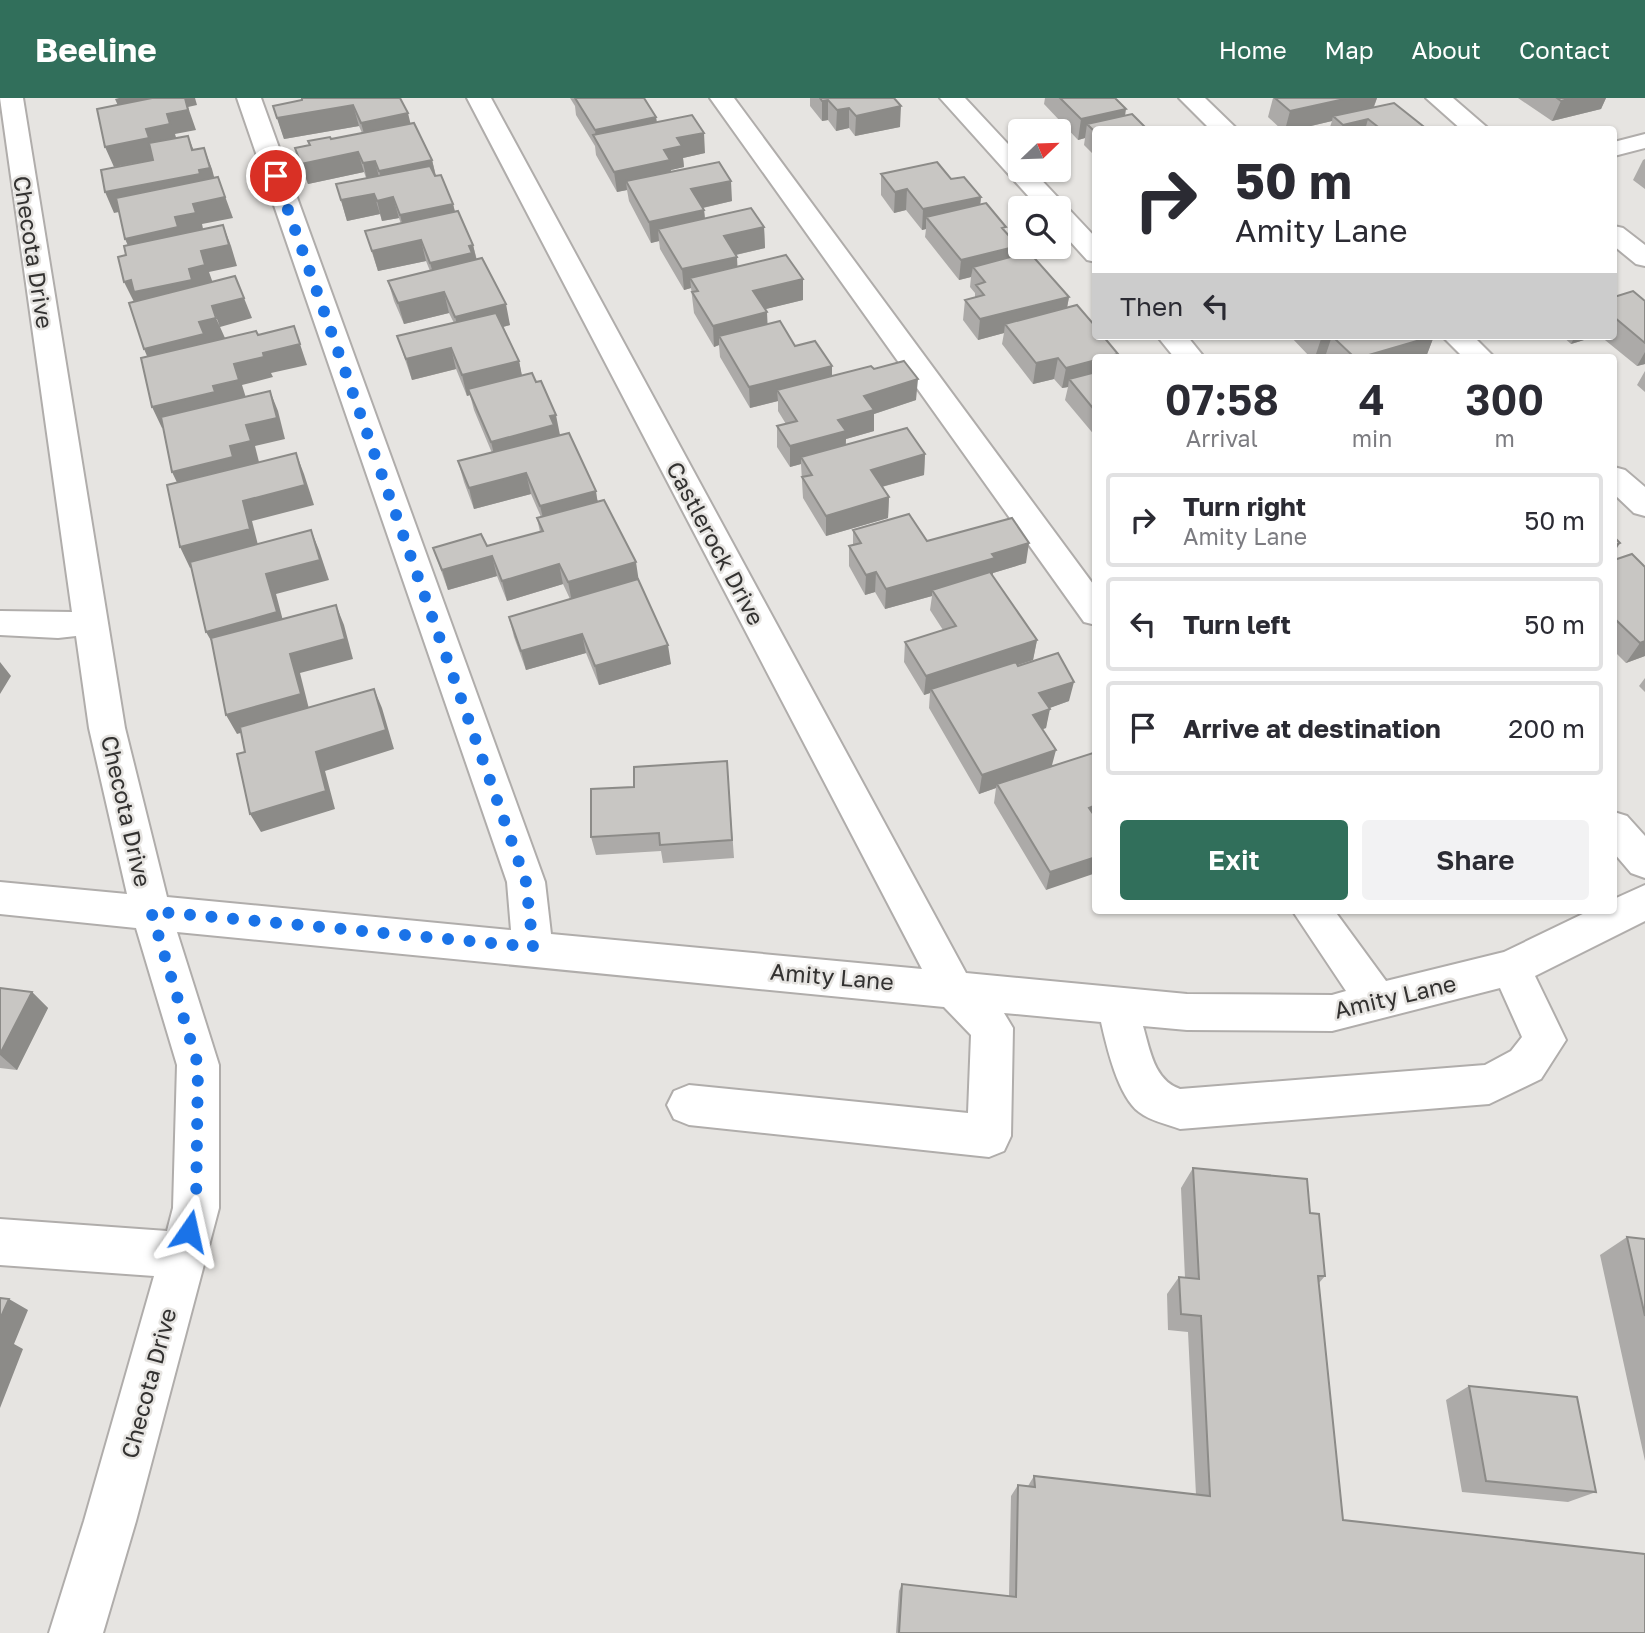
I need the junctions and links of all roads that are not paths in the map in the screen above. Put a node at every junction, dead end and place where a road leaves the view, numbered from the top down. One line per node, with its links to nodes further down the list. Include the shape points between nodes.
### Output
1 (12, 98): 24 (street, Checota Drive)
2 (249, 98): 32 (street, via 526,882)
3 (479, 98): 34 (street, Castlerock Drive)
4 (722, 98): 23 (street)
5 (951, 98): 12 (street)
6 (1191, 98): 8 (street)
7 (1437, 98): 9 (street)
8 (1222, 126)
9 (1473, 126)
10 (1645, 141): 11 (street)
11 (1617, 148)
12 (1042, 196)
13 (1071, 227): 15 (street)
14 (1617, 236): 16 (street)
15 (1092, 250)
16 (1645, 258)
17 (1174, 340): 19 (street)
18 (1461, 340): 20 (street)
19 (1186, 354)
20 (1477, 354)
21 (1617, 480): 22 (street)
22 (1645, 506)
23 (1092, 607)
24 (91, 622): 25 (street, via 58,626); 30 (street, Checota Drive, via 107,727)
25 (0, 623)
26 (1617, 830): 27 (street)
27 (1645, 862)
28 (0, 898): 30 (street, Amity Lane)
29 (1645, 902): 33 (street, Amity Lane)
30 (151, 911): 32 (street, Amity Lane); 39 (street, Checota Drive, via 198,1065 196,1208)
31 (1315, 914): 35 (street)
32 (533, 947): 34 (street, Amity Lane)
33 (1511, 968): 35 (street, Amity Lane); 36 (street, via 1545,1040 1526,1065 1489,1084 1180,1109 1152,1097 1129,1051)
34 (953, 988): 36 (street, Amity Lane); 37 (street, Castlerock Drive, via 992,1028 989,1136)
35 (1377, 1002): 36 (street, Amity Lane, via 1332,1013 1187,1012)
36 (1118, 1005)
37 (689, 1105)
38 (0, 1242): 39 (street)
39 (183, 1255): 40 (street, Checota Drive)
40 (76, 1633)

